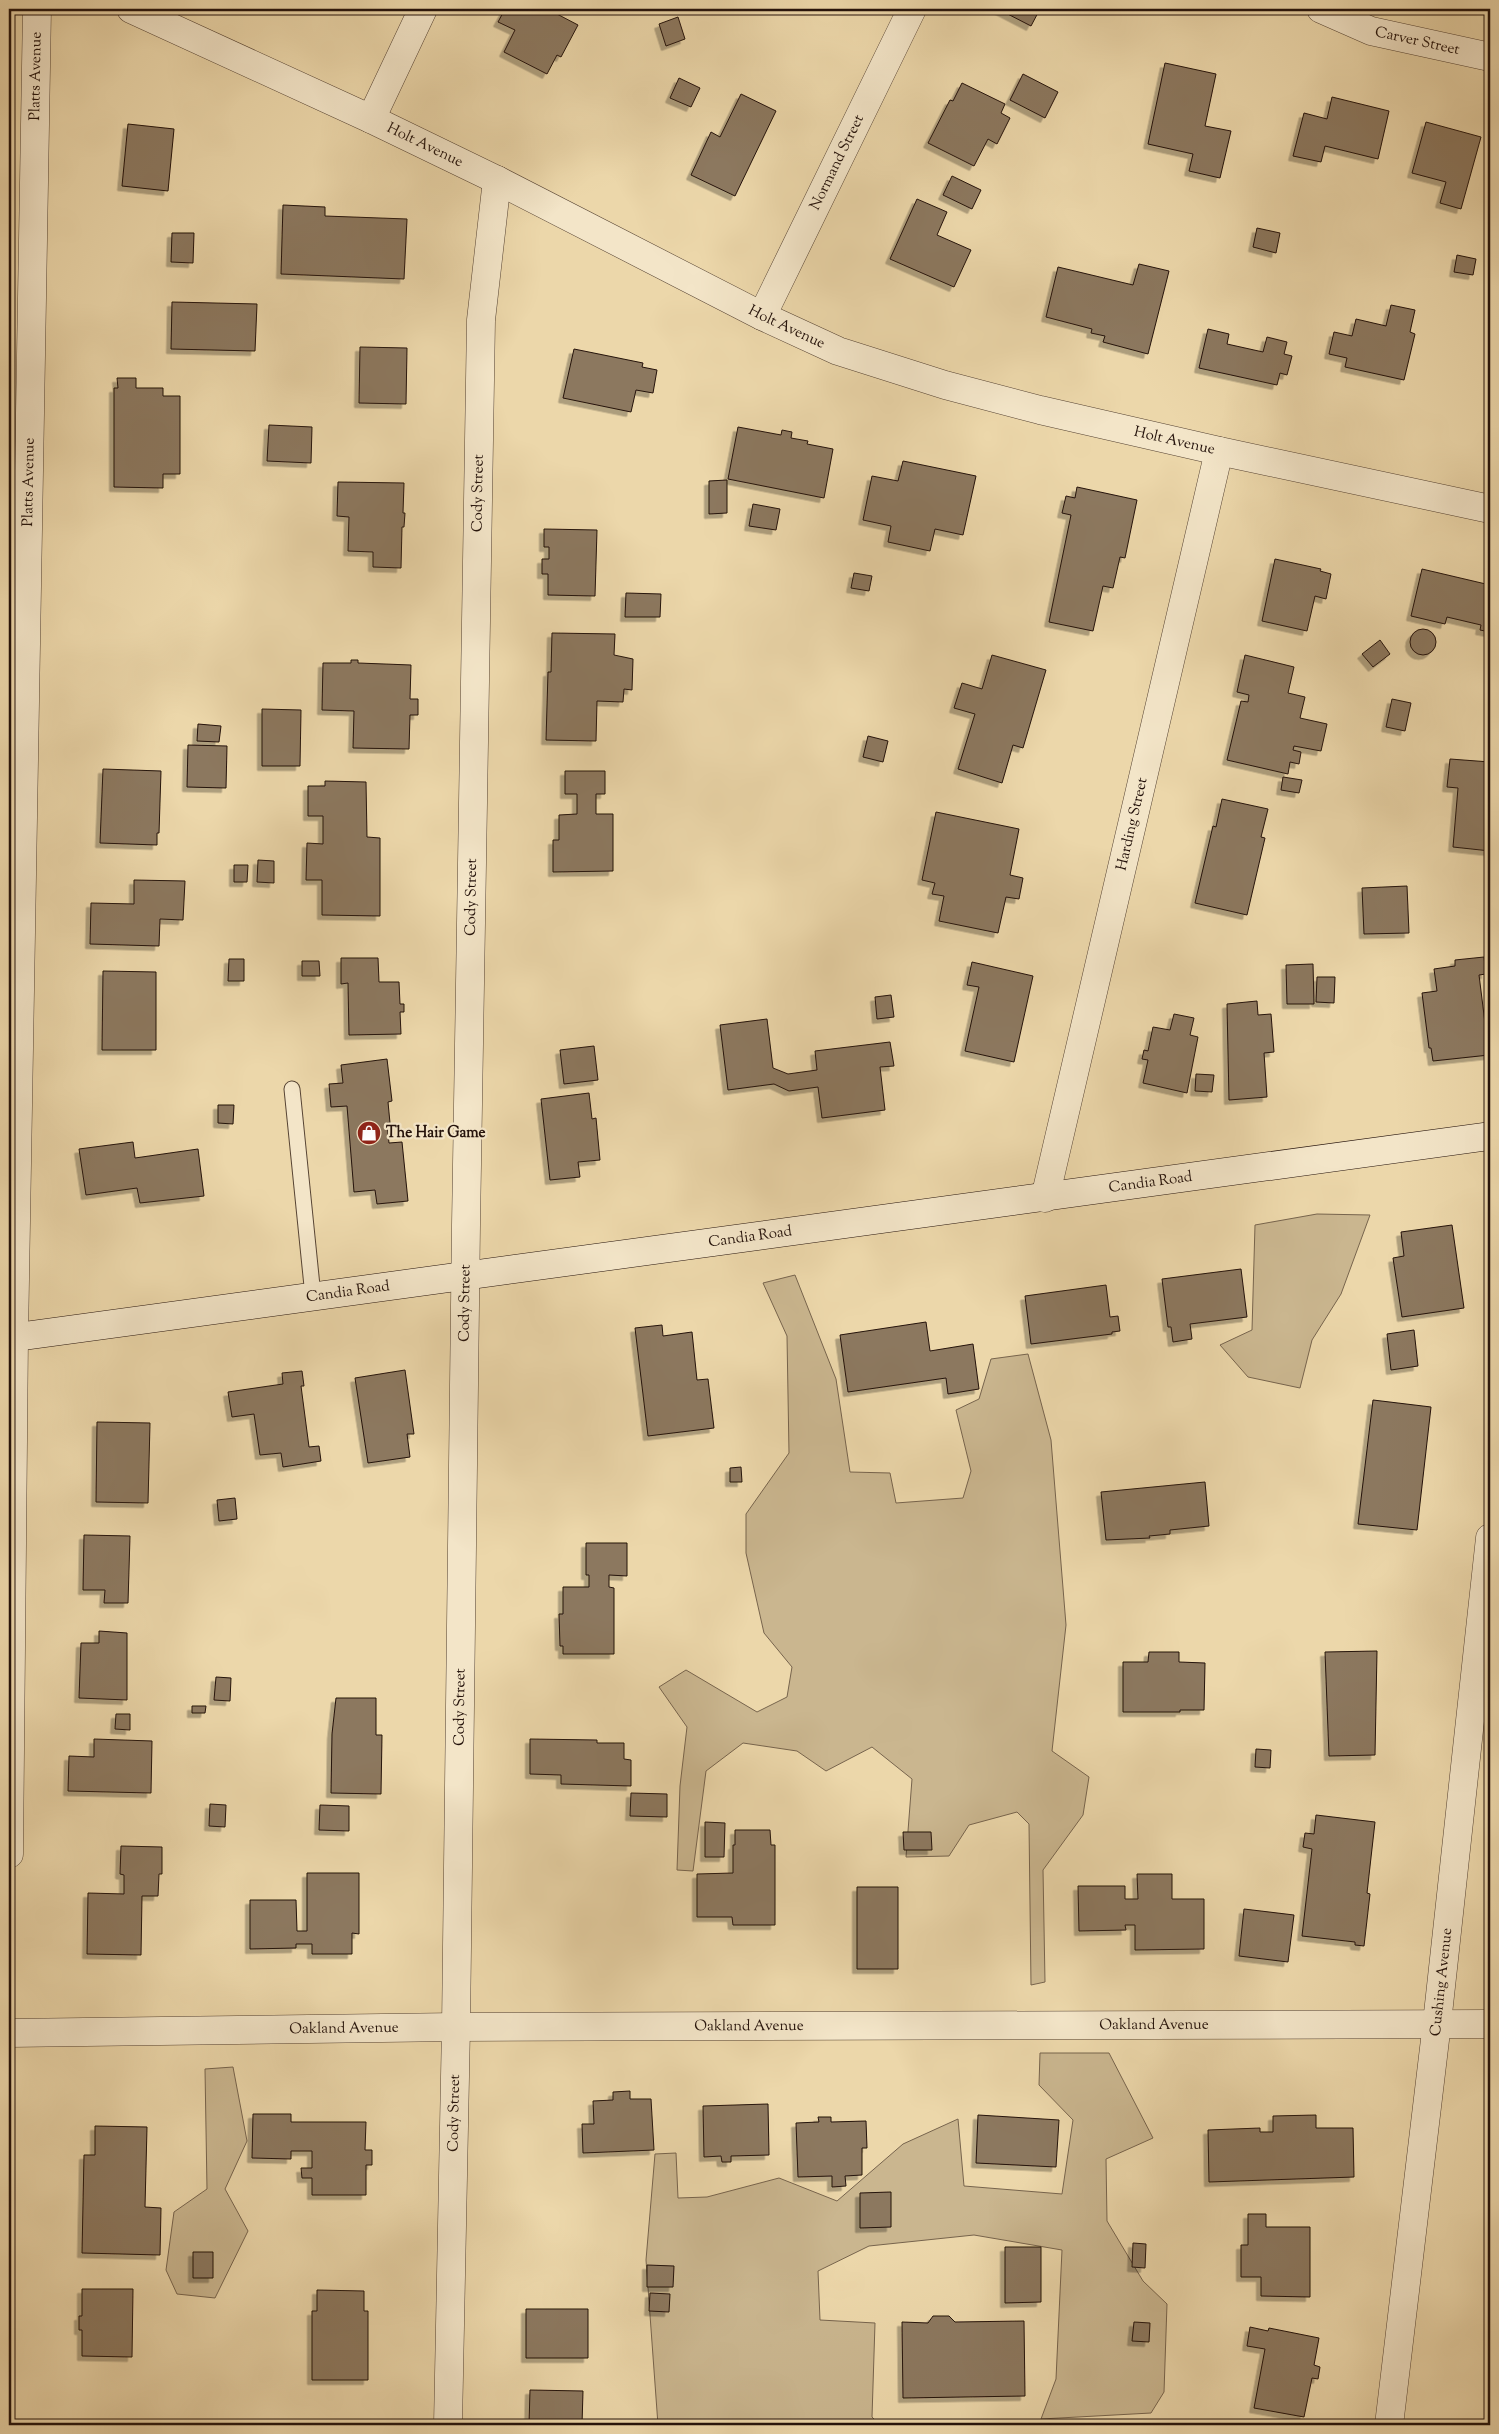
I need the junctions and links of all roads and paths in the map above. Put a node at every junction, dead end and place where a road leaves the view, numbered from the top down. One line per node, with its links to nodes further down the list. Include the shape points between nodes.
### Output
1 (37, 9): 17 (street, Platts Avenue)
2 (131, 9): 7 (street, Holt Avenue)
3 (423, 9): 7 (street)
4 (912, 9): 9 (street, Normand Street)
5 (1321, 9): 6 (street, Carver Street, via 1371,31)
6 (1490, 57)
7 (371, 119): 8 (street, Holt Avenue)
8 (497, 180): 9 (street, Holt Avenue); 15 (street, Cody Street, via 481,320)
9 (762, 316): 10 (street, Holt Avenue, via 838,352 945,385)
10 (1219, 451): 11 (street, Holt Avenue); 14 (street, Harding Street)
11 (1490, 509)
12 (292, 1089): 16 (lane)
13 (1490, 1136): 14 (street, Candia Road)
14 (1045, 1198): 15 (street, Candia Road)
15 (466, 1276): 16 (street, Candia Road); 22 (street, Cody Street)
16 (314, 1296): 17 (street, Candia Road)
17 (11, 1337): 19 (street, Platts Avenue)
18 (1490, 1538): 20 (street, Cushing Avenue)
19 (9, 1854)
20 (1437, 2023): 21 (street, Oakland Avenue); 22 (street, Oakland Avenue); 25 (street, Cushing Avenue)
21 (1490, 2024)
22 (456, 2027): 23 (street, Oakland Avenue); 24 (street, Cody Street)
23 (9, 2034)
24 (448, 2425)
25 (1388, 2425)

